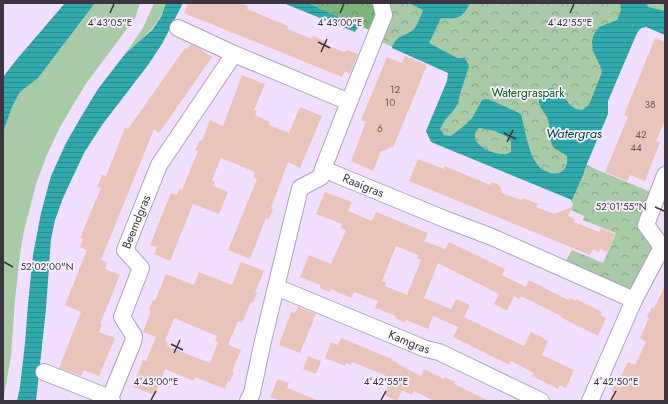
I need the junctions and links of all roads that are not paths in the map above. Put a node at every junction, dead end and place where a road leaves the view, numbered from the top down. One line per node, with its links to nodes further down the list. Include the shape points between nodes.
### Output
1 (381, 3): 4 (street, via 384,15)
2 (178, 28): 3 (street)
3 (234, 54): 4 (street); 11 (street, Beemdgras, via 159,165 125,250 141,268 122,317 134,336 133,342)
4 (349, 102): 5 (street)
5 (323, 169): 8 (street, via 321,177 300,188); 9 (street, Raaigras, via 492,236)
6 (665, 175): 7 (street, via 646,225)
7 (664, 248): 9 (street)
8 (276, 287): 12 (street); 13 (street, Kamgras, via 426,349 439,352)
9 (634, 300): 14 (street)
10 (44, 372): 11 (street, Beemdgras)
11 (111, 400)
12 (248, 401)
13 (541, 401)
14 (590, 401)

